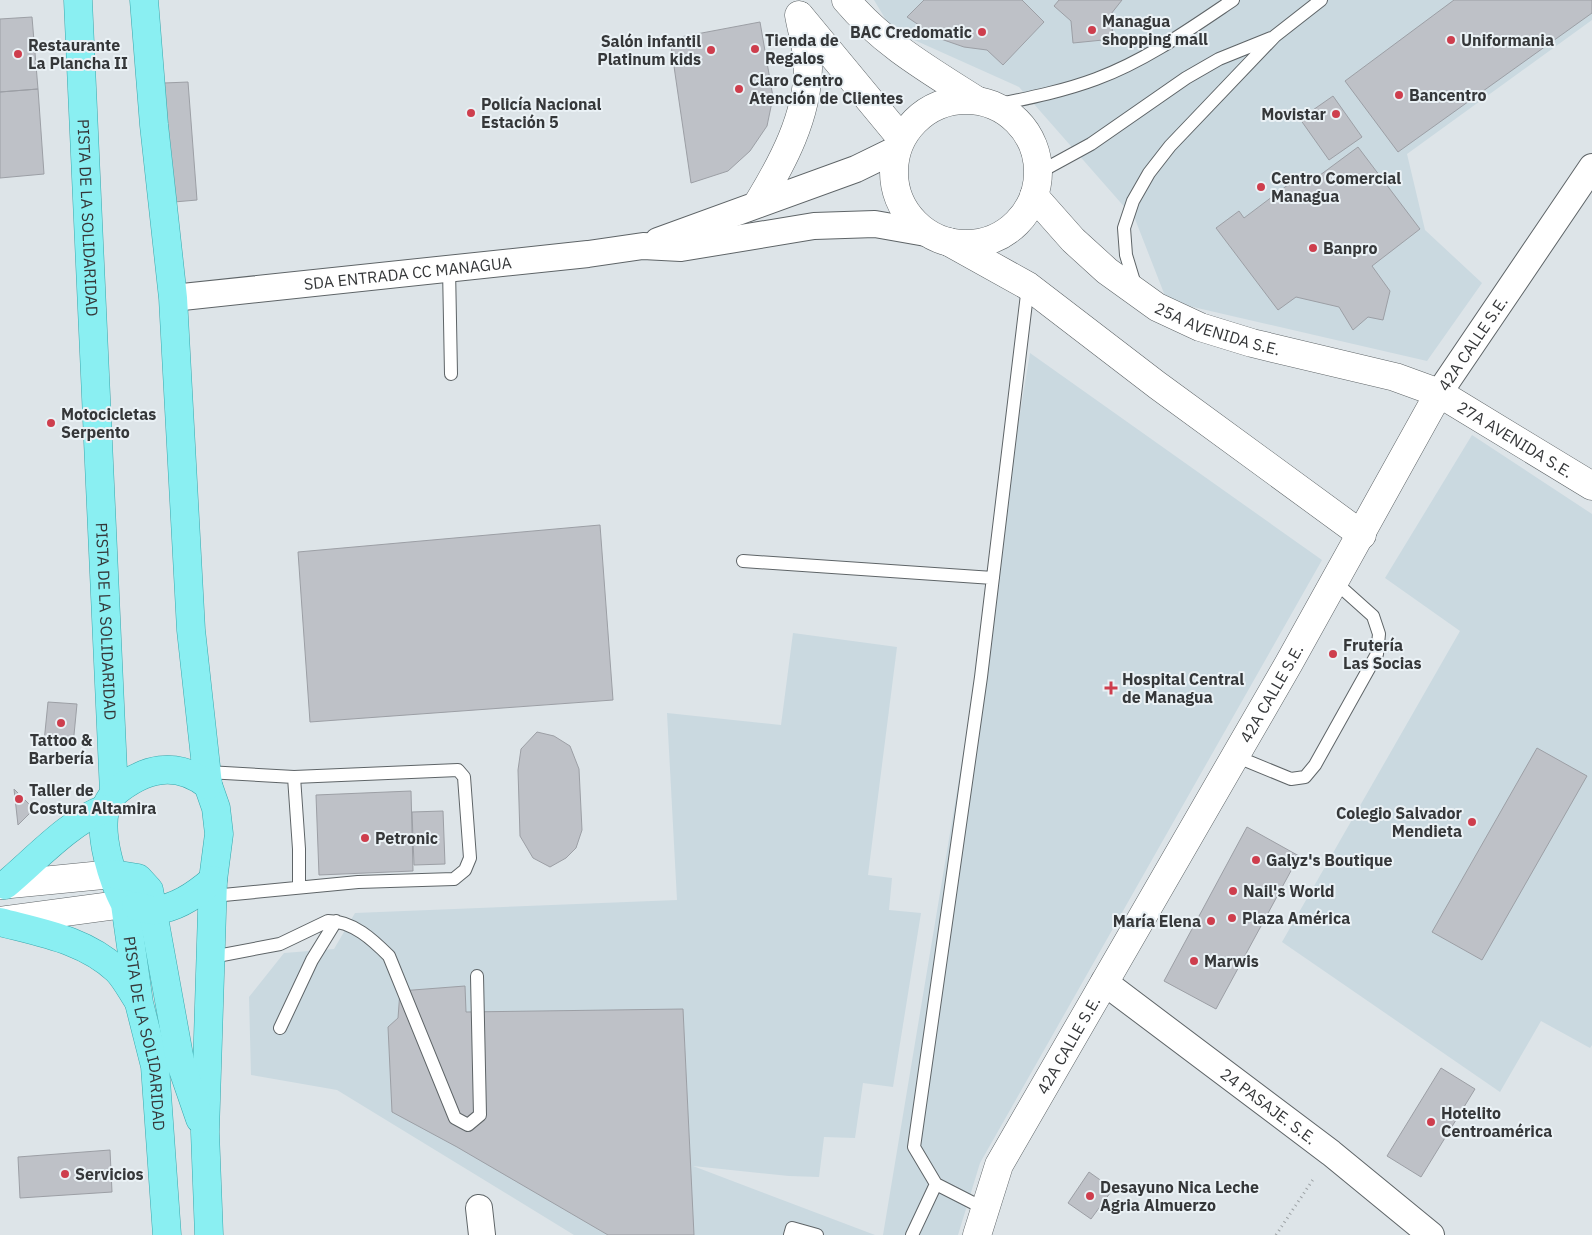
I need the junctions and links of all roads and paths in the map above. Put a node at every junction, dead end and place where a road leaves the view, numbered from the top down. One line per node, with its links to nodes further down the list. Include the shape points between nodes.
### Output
1 (78, 0): 29 (main road, PISTA DE LA SOLIDARIDAD)
2 (144, 0): 18 (main road)
3 (846, 0): 8 (street, via 862,19 900,52)
4 (1233, 0): 8 (lane, via 1133,62 1097,79 1058,91)
5 (1321, 0): 7 (lane)
6 (794, 8): 9 (street); 12 (street, via 808,68 801,117 778,171)
7 (1274, 36): 11 (lane, via 1218,59 1186,78); 17 (lane, via 1170,146 1133,201 1124,228 1126,255)
8 (986, 103): 9 (street, via 954,100 933,107 915,120); 11 (street, via 1018,121 1033,145)
9 (899, 144): 12 (street, via 856,169); 13 (street, via 893,173 897,196 909,217)
10 (1592, 168): 20 (street, 42A CALLE S.E.)
11 (1036, 185): 13 (street, via 1020,219 1000,235 975,244); 17 (street, 25A AVENIDA S.E., via 1073,240)
12 (758, 203): 14 (street)
13 (937, 238): 14 (street, via 875,224 814,226 681,248); 16 (street)
14 (644, 246): 15 (street, SDA ENTRADA CC MANAGUA)
15 (450, 268): 18 (street, SDA ENTRADA CC MANAGUA); 19 (lane)
16 (1028, 286): 22 (street); 24 (lane)
17 (1138, 295): 20 (street, 25A AVENIDA S.E., via 1157,307 1218,332 1395,376)
18 (173, 298): 28 (main road, via 191,630)
19 (451, 374)
20 (1439, 393): 21 (street, 27A AVENIDA S.E.); 22 (street, 42A CALLE S.E.)
21 (1592, 486)
22 (1362, 535): 25 (street, 42A CALLE S.E.)
23 (743, 561): 24 (lane)
24 (993, 578): 45 (lane, via 914,1147)
25 (1335, 582): 26 (street, 42A CALLE S.E.); 26 (lane, via 1372,616 1379,634 1378,654 1315,765 1305,777 1291,779)
26 (1235, 756): 40 (street, 42A CALLE S.E.)
27 (294, 777): 28 (lane); 32 (lane); 32 (lane, via 458,770 464,777 470,858 465,870 454,879)
28 (207, 779): 29 (main road, via 176,769 140,774); 33 (main road, via 216,808 219,834)
29 (109, 801): 30 (main road, PISTA DE LA SOLIDARIDAD, via 106,854); 31 (main road)
30 (113, 874): 31 (street); 34 (main road, PISTA DE LA SOLIDARIDAD); 35 (main road, via 138,878 149,890)
31 (2, 885)
32 (299, 887): 33 (lane)
33 (213, 888): 35 (main road); 38 (main road)
34 (125, 904): 35 (main road); 37 (street); 41 (main road, PISTA DE LA SOLIDARIDAD)
35 (154, 911): 43 (main road, via 180,1061)
36 (336, 921): 38 (lane, via 328,921 280,944); 39 (lane, via 371,937 389,956 455,1118 468,1125 480,1115); 42 (lane, via 312,960)
37 (0, 922): 41 (main road, via 75,942 94,953 118,971)
38 (212, 958): 43 (main road)
39 (478, 976)
40 (1104, 982): 47 (street, 42A CALLE S.E., via 999,1165); 56 (street, 24 PASAJE. S.E., via 1331,1153)
41 (139, 1003): 48 (main road, PISTA DE LA SOLIDARIDAD, via 155,1066)
42 (280, 1028)
43 (205, 1132): 49 (main road)
44 (1315, 1178): 55 (path)
45 (936, 1184): 47 (lane); 53 (lane)
46 (479, 1208): 50 (street)
47 (985, 1209): 54 (street, 42A CALLE S.E.)
48 (167, 1235)
49 (209, 1235)
50 (482, 1235)
51 (790, 1235): 52 (lane, via 792,1228)
52 (818, 1235)
53 (912, 1235)
54 (977, 1235)
55 (1276, 1235)
56 (1431, 1235)

